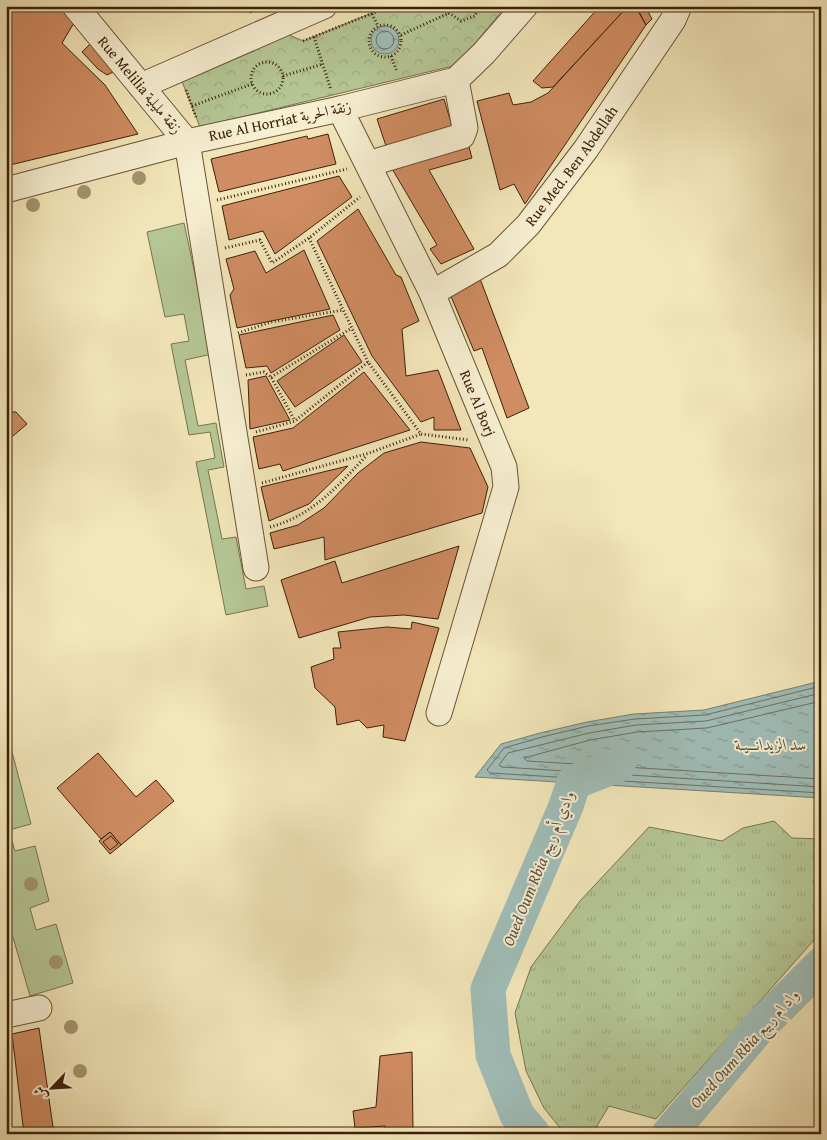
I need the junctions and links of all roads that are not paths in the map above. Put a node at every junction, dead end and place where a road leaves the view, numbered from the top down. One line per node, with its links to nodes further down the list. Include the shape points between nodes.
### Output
1 (75, 6): 6 (street, Rue Melilia زنقة مليلية)
2 (324, 6): 6 (street)
3 (525, 6): 5 (street, Rue Al Horriat زنقة الحرية)
4 (672, 11): 11 (street, Rue Med. Ben Abdellah, via 586,149 528,225 498,255)
5 (456, 80): 7 (street, Rue Al Horriat زنقة الحرية); 9 (street, via 465,128 462,136)
6 (141, 86): 8 (street, Rue Melilia زنقة مليلية)
7 (336, 101): 8 (street, Rue Al Horriat زنقة الحرية); 9 (street, Rue Al Borj)
8 (187, 142): 10 (street, Rue Al Horriat زنقة الحرية); 12 (street)
9 (373, 173): 11 (street, Rue Al Borj)
10 (6, 190)
11 (432, 293): 13 (street, Rue Al Borj, via 504,467 506,487)
12 (256, 568)
13 (439, 713)
14 (39, 1008): 15 (street)
15 (6, 1015)

